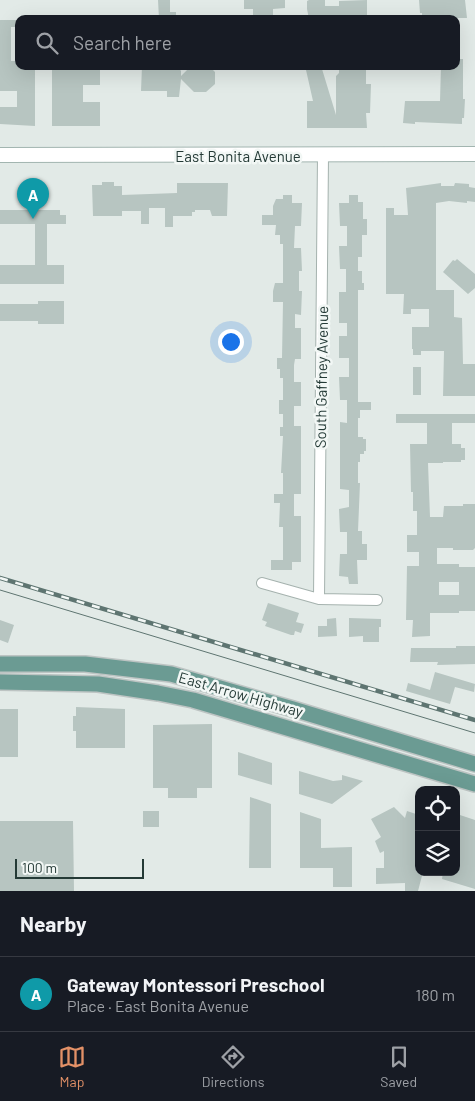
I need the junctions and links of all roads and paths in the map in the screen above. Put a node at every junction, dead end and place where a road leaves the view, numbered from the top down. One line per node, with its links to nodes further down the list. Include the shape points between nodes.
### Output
1 (475, 154): 2 (main road, East Bonita Avenue)
2 (323, 155): 3 (main road, East Bonita Avenue); 5 (street, South Gaffney Avenue)
3 (0, 156)
4 (262, 583): 5 (street)
5 (318, 599): 6 (street)
6 (377, 600)
7 (0, 664): 9 (main road, East Arrow Highway, via 85,664 171,674)
8 (0, 682): 10 (main road, East Arrow Highway, via 98,684 185,698)
9 (475, 764)
10 (475, 784)

